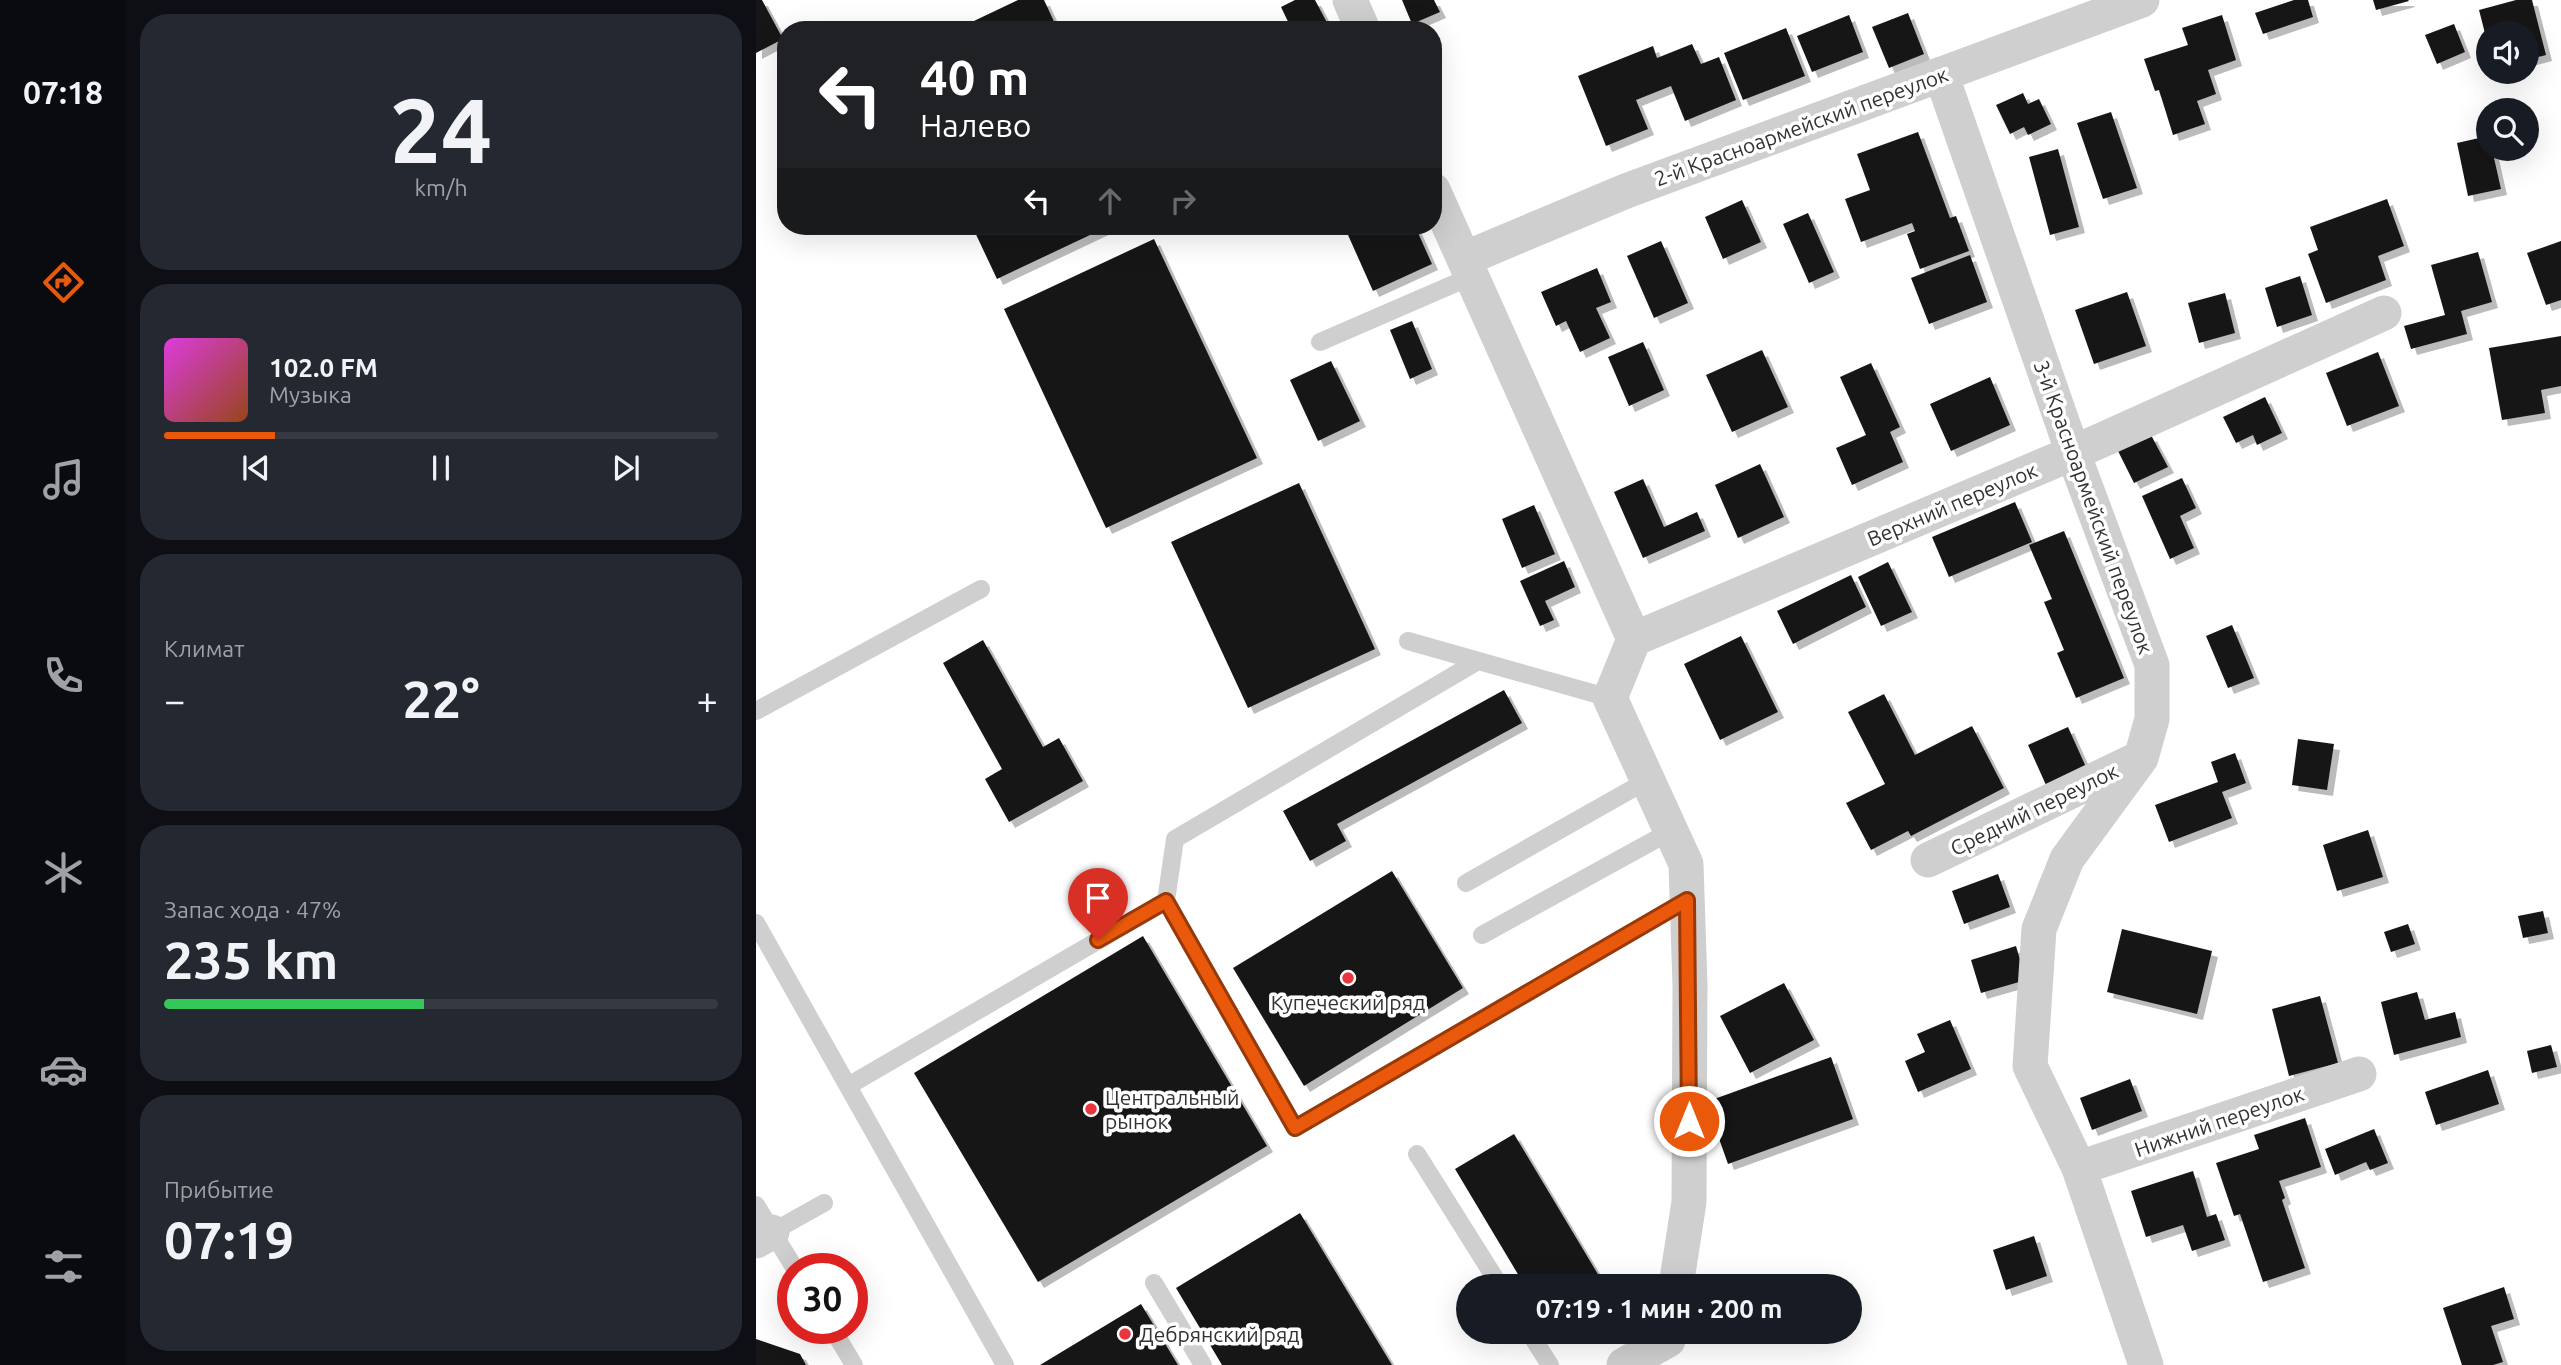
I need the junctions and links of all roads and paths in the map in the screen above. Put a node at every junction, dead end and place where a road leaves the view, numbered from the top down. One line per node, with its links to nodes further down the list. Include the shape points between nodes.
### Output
1 (1350, 0): 3 (street)
2 (2142, 0): 4 (street, 2-й Красноармейский переулок)
3 (1359, 21)
4 (1941, 74): 6 (street, 2-й Красноармейский переулок, via 1626,191); 9 (street, 3-й Красноармейский переулок)
5 (1442, 211): 6 (street)
6 (1467, 268): 8 (lane); 11 (street)
7 (2384, 313): 9 (street, Верхний переулок)
8 (1320, 342)
9 (2073, 453): 11 (street, Верхний переулок); 16 (street, 3-й Красноармейский переулок, via 2152,665 2152,719)
10 (981, 589): 15 (lane)
11 (1633, 639): 14 (street)
12 (1408, 641): 13 (lane)
13 (1478, 661): 14 (lane); 22 (lane, via 1175,839)
14 (1610, 698): 17 (street)
15 (756, 711)
16 (2141, 758): 19 (street, Средний переулок); 28 (street, 3-й Красноармейский переулок, via 2067,859 2039,929 2030,1066)
17 (1648, 780): 18 (street); 20 (lane)
18 (1671, 831): 21 (street, via 1686,864); 24 (lane)
19 (1927, 860)
20 (1466, 883)
21 (1687, 900): 22 (lane, via 1295,1128); 33 (street, via 1689,1202)
22 (1166, 901): 26 (lane)
23 (756, 923): 26 (lane)
24 (1482, 935)
25 (2359, 1074): 28 (street, Нижний переулок)
26 (848, 1086): 39 (lane)
27 (1417, 1154): 32 (lane)
28 (2079, 1168): 43 (street, 3-й Красноармейский переулок)
29 (824, 1203): 30 (lane)
30 (761, 1226): 31 (lane)
31 (782, 1253)
32 (1492, 1274)
33 (1678, 1274)
34 (1154, 1283): 40 (lane)
35 (842, 1344): 38 (lane)
36 (1537, 1344): 41 (lane)
37 (1661, 1344): 42 (street)
38 (854, 1365)
39 (1005, 1365)
40 (1203, 1365)
41 (1550, 1365)
42 (1624, 1365)
43 (2146, 1365)

